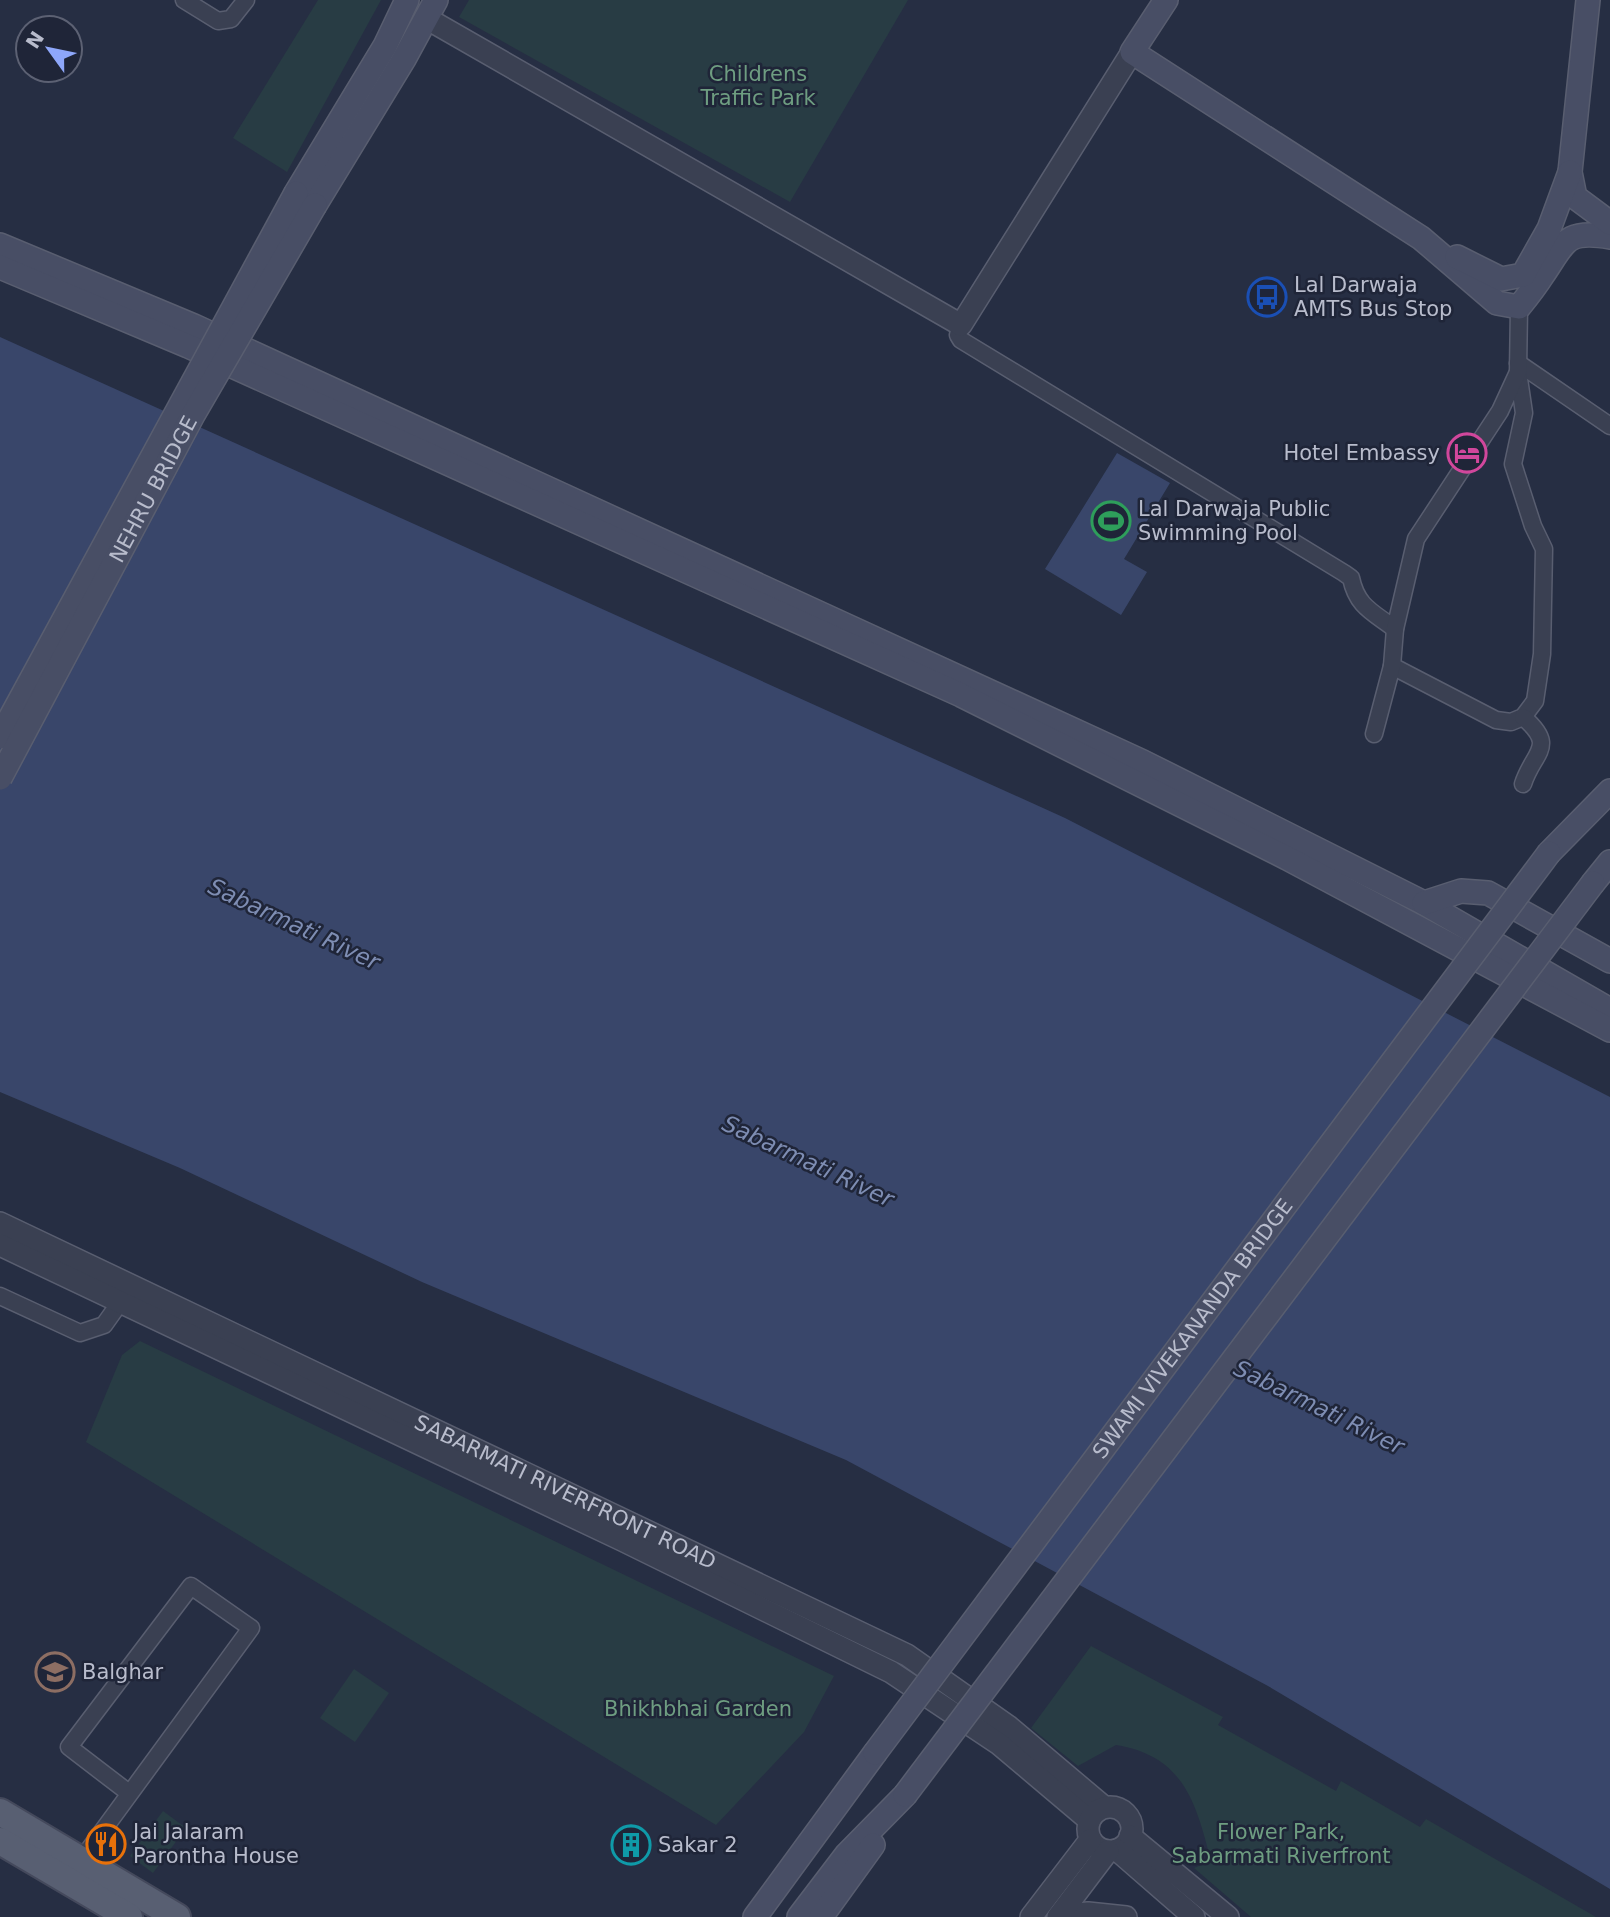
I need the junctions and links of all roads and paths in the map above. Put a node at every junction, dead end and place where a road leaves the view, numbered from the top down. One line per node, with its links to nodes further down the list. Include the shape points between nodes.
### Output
1 (184, 0): 2 (street, via 218,21 231,19)
2 (246, 0)
3 (407, 0): 9 (main road)
4 (1166, 0): 7 (main road)
5 (1588, 0): 8 (main road)
6 (431, 9): 9 (main road); 16 (street)
7 (1132, 52): 11 (main road); 16 (street)
8 (1570, 172): 10 (main road, via 1575,197); 11 (main road, via 1549,229 1523,275 1501,279)
9 (306, 199): 23 (main road, NEHRU BRIDGE, bridge); 24 (main road, NEHRU BRIDGE, bridge)
10 (1610, 223)
11 (1421, 237): 15 (main road, via 1497,303)
12 (1610, 237): 15 (main road, via 1585,233 1559,246)
13 (0, 245): 28 (main road, via 194,326 974,682)
14 (0, 267): 31 (main road, via 188,346 961,695 1287,858)
15 (1519, 307): 17 (street)
16 (961, 325): 19 (street, via 961,340 1344,573 1351,578 1359,601)
17 (1518, 368): 18 (street); 19 (street, via 1500,411 1416,539); 21 (street, via 1524,413 1513,464 1544,550 1542,654 1535,701)
18 (1610, 426)
19 (1395, 629): 20 (street)
20 (1392, 666): 21 (street, via 1482,715 1511,722); 22 (street)
21 (1523, 718): 25 (street, via 1539,731 1542,742)
22 (1374, 734)
23 (0, 737)
24 (0, 778)
25 (1523, 784)
26 (1610, 791): 37 (main road, SWAMI VIVEKANANDA BRIDGE, bridge, via 1549,853)
27 (1610, 862): 38 (main road, bridge)
28 (1424, 903): 29 (main road, via 1461,891 1488,893); 30 (main road)
29 (1610, 961)
30 (1610, 1010)
31 (1610, 1030)
32 (0, 1223): 34 (street, SABARMATI RIVERFRONT ROAD)
33 (0, 1245): 34 (street, SABARMATI RIVERFRONT ROAD)
34 (126, 1295): 35 (street, via 104,1325 80,1333); 40 (street, SABARMATI RIVERFRONT ROAD, via 907,1655 1008,1726)
35 (0, 1296)
36 (129, 1793): 36 (street, via 251,1628 191,1586 69,1747); 42 (street)
37 (845, 1799): 45 (main road); 46 (main road, via 829,1841)
38 (900, 1804): 47 (main road, via 846,1854); 48 (main road)
39 (0, 1812): 42 (main road)
40 (1106, 1834): 49 (street); 50 (street); 52 (street); 53 (street)
41 (0, 1841): 43 (main road)
42 (82, 1859): 44 (main road)
43 (128, 1917)
44 (177, 1917)
45 (755, 1917)
46 (774, 1917)
47 (799, 1917)
48 (821, 1917)
49 (1031, 1917)
50 (1059, 1917): 51 (street, via 1088,1913)
51 (1126, 1917)
52 (1194, 1917)
53 (1228, 1917)

